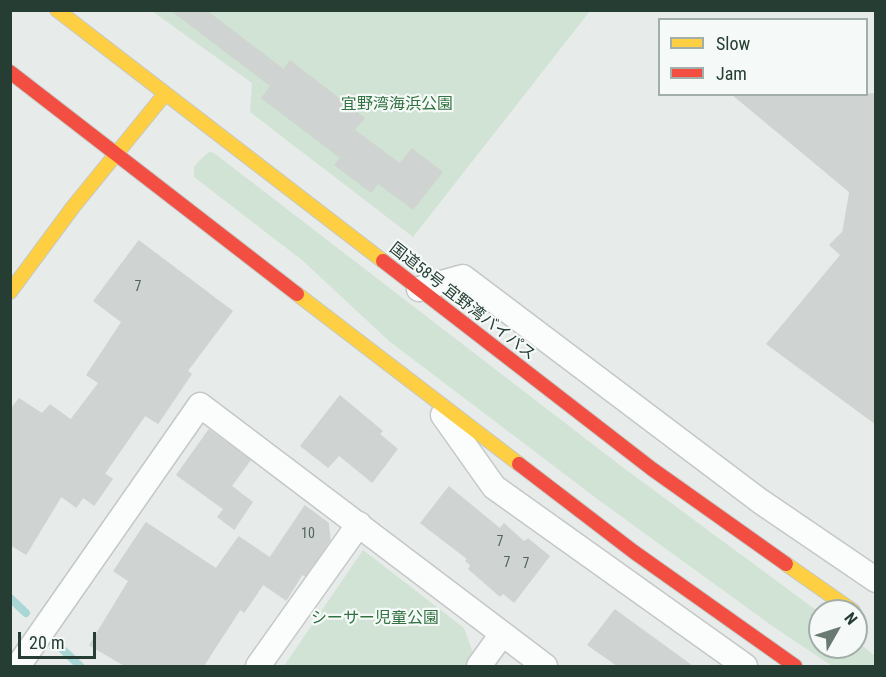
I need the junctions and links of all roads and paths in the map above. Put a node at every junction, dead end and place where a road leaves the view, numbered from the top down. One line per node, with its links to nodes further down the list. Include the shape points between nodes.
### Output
1 (57, 10): 3 (main road, 国道58号 宜野湾バイパス)
2 (10, 72): 4 (main road)
3 (165, 94): 4 (main road); 5 (main road, 国道58号 宜野湾バイパス)
4 (115, 154): 6 (main road); 7 (main road)
5 (419, 289): 9 (street, via 463,277 760,501); 10 (main road, 国道58号 宜野湾バイパス, via 652,469)
6 (10, 292)
7 (431, 397): 16 (street, via 494,487); 17 (main road, via 634,552)
8 (359, 524): 11 (street); 12 (street, via 200,405); 13 (street)
9 (876, 580)
10 (835, 599)
11 (502, 634): 14 (street); 15 (street)
12 (20, 660)
13 (258, 666)
14 (479, 666)
15 (545, 666)
16 (745, 666)
17 (795, 666)

